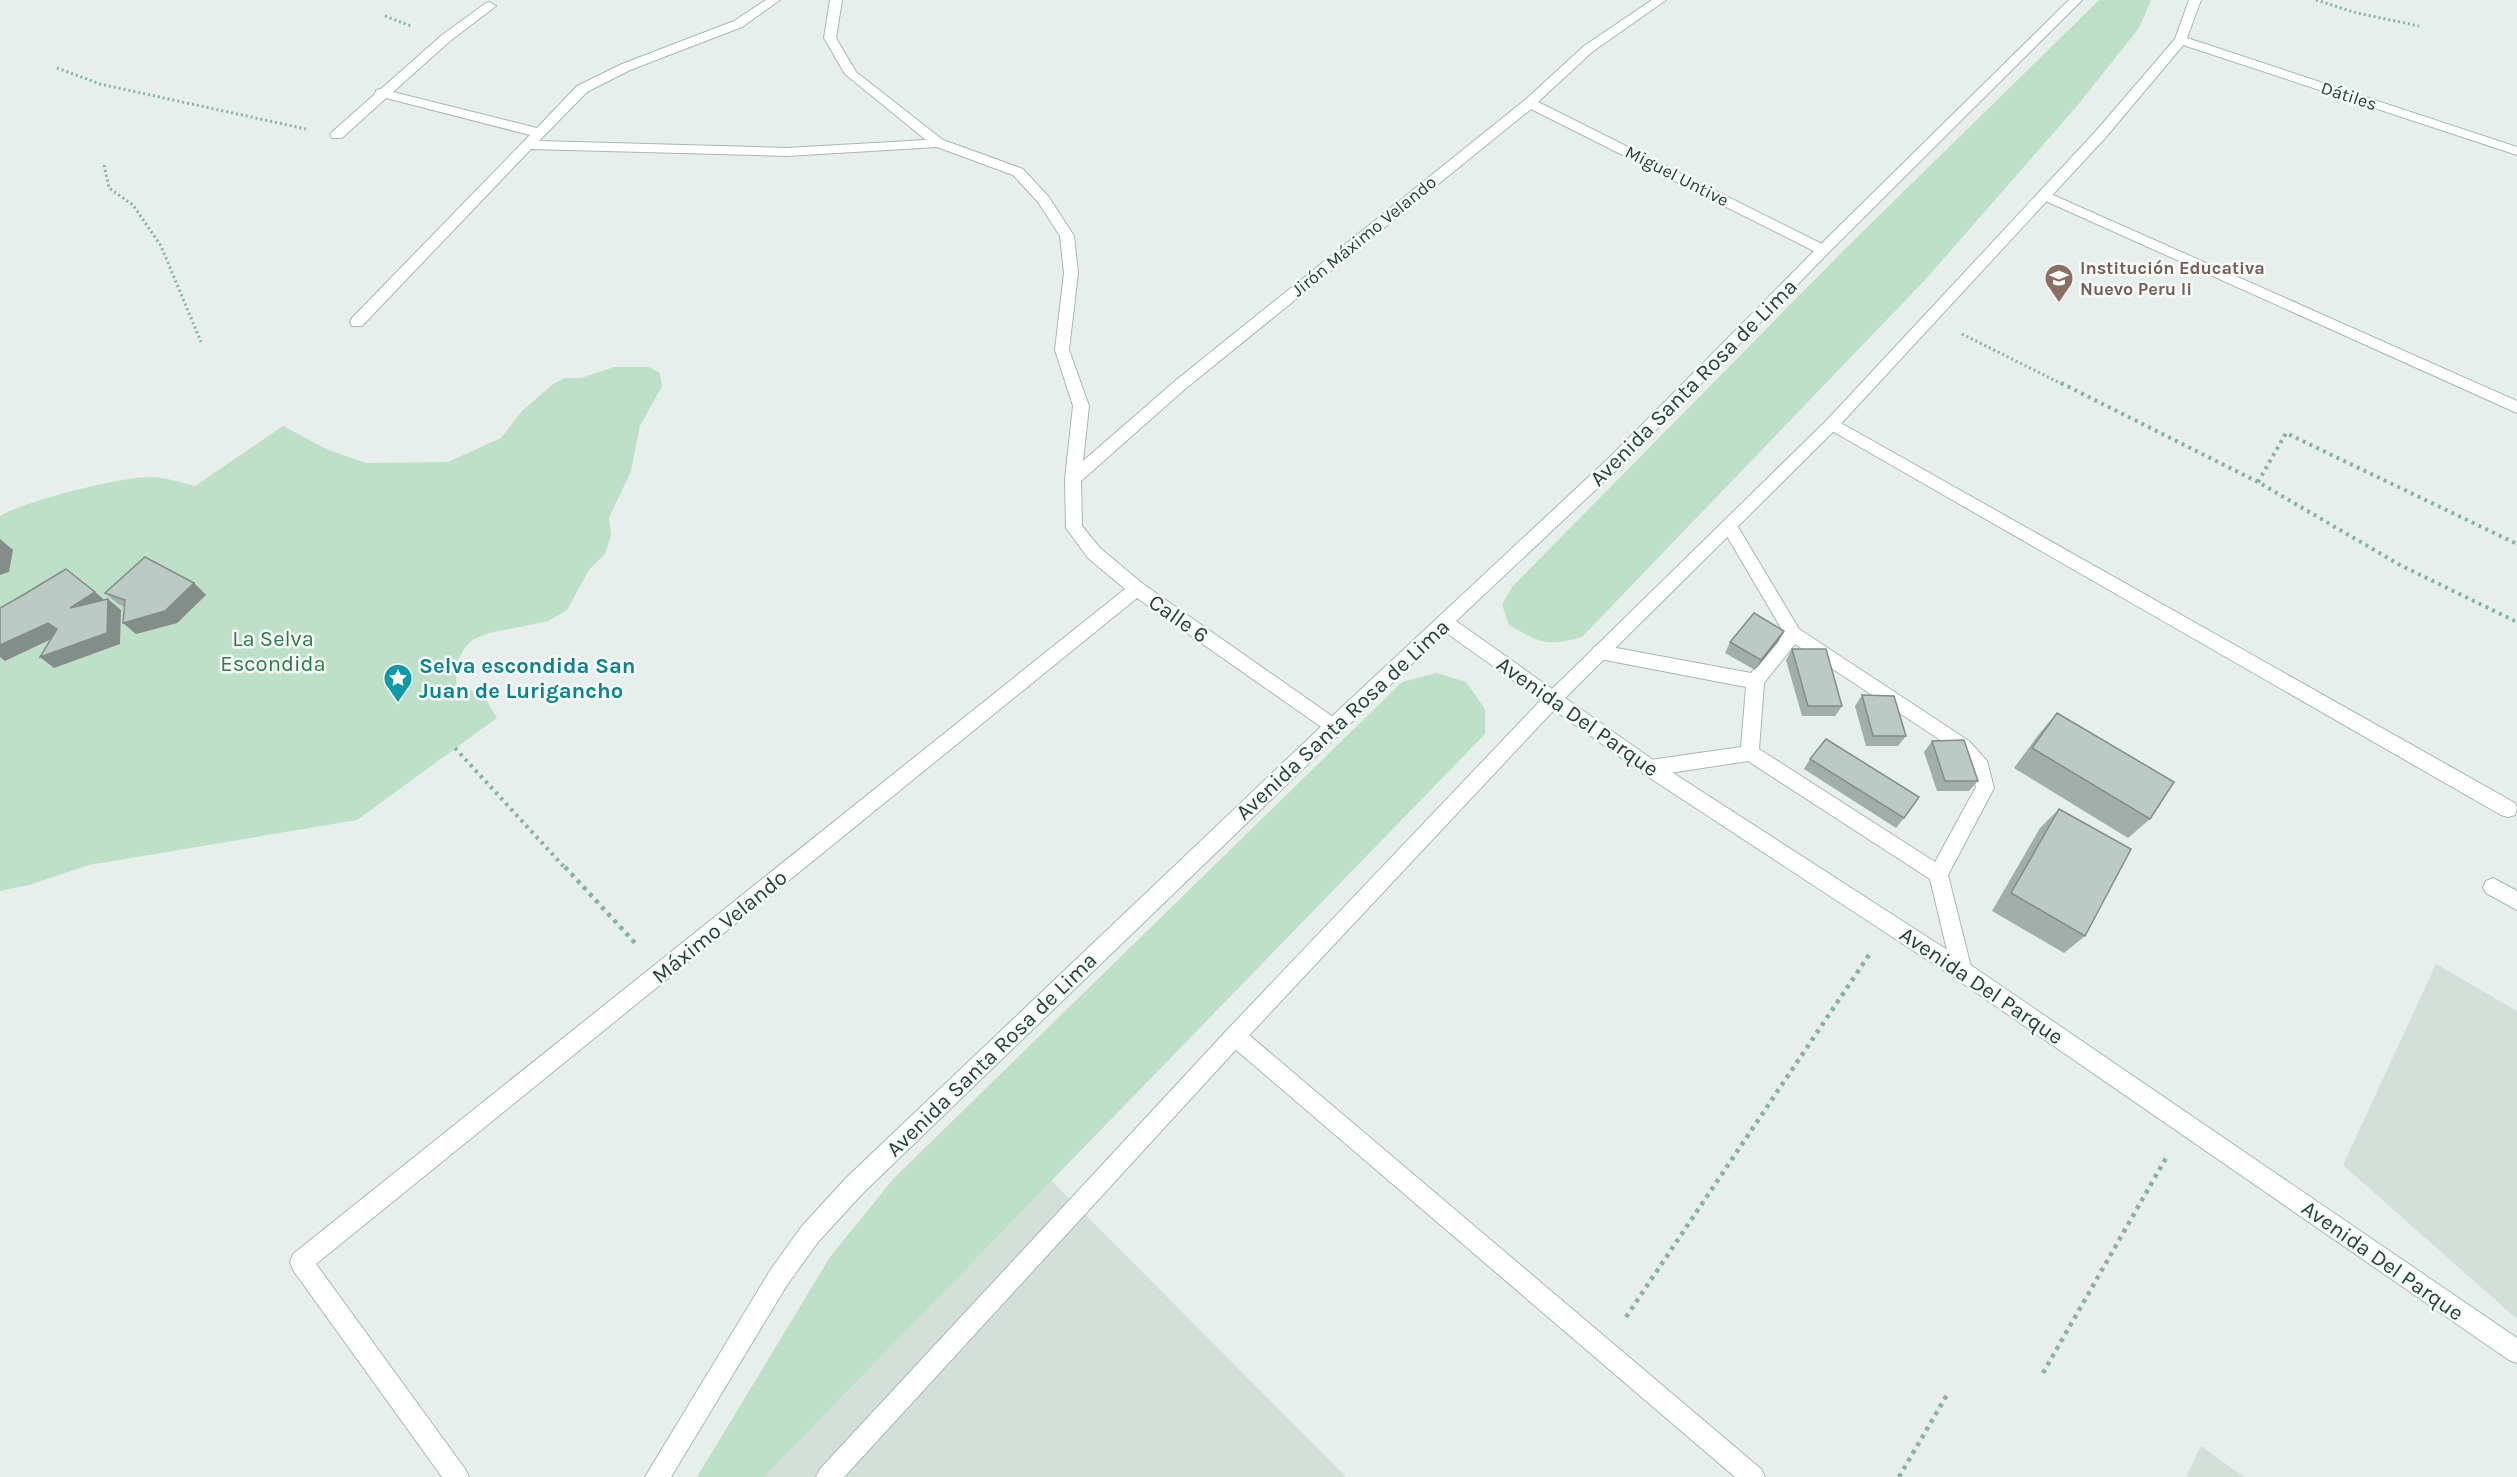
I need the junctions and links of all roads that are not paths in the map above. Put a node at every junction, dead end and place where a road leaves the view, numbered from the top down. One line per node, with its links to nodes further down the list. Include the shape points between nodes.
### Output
1 (774, 0): 10 (street, via 738,24 626,67 582,89)
2 (836, 0): 12 (street, via 830,38 851,74)
3 (1660, 0): 9 (street, Jirón Máximo Velando, via 1588,49)
4 (2076, 0): 16 (street, Avenida Santa Rosa de Lima)
5 (2195, 0): 7 (street)
6 (490, 6): 8 (street)
7 (2181, 40): 14 (street, Dátiles); 15 (street)
8 (381, 93): 10 (street); 11 (street)
9 (1530, 103): 16 (street, Miguel Untive); 20 (street, Jirón Máximo Velando, via 1180,385)
10 (540, 133): 13 (street)
11 (337, 135)
12 (938, 143): 13 (street, via 787,152); 20 (street, Calle 6, via 1018,172 1043,199 1067,237 1071,273 1062,350 1081,406)
13 (528, 145): 17 (street)
14 (2517, 151)
15 (2044, 195): 18 (street); 19 (street)
16 (1823, 250): 23 (street, Avenida Santa Rosa de Lima, via 1617,460)
17 (357, 322)
18 (2517, 407)
19 (1832, 424): 21 (street); 31 (street)
20 (1073, 479): 22 (street, Calle 6, via 1074,528 1094,553)
21 (1728, 526): 24 (street); 25 (street)
22 (1137, 589): 28 (street, Calle 6); 38 (street, Máximo Velando, via 301,1262)
23 (1445, 623): 27 (street, Avenida Del Parque); 28 (street, Avenida Santa Rosa de Lima)
24 (1793, 634): 26 (street); 32 (street, via 1964,746 1981,767 1985,788)
25 (1600, 652): 26 (street); 27 (street)
26 (1755, 681): 29 (street)
27 (1552, 700): 30 (street, Avenida Del Parque); 36 (street)
28 (1333, 726): 39 (street, Avenida Santa Rosa de Lima, via 854,1186 810,1234 779,1277)
29 (1750, 753): 30 (street); 32 (street)
30 (1650, 768): 35 (street, Avenida Del Parque)
31 (2508, 809)
32 (1938, 873): 35 (street)
33 (2493, 887): 34 (street)
34 (2517, 901)
35 (1962, 970): 37 (street, Avenida Del Parque)
36 (1235, 1036): 40 (street); 41 (street)
37 (2517, 1352)
38 (457, 1477)
39 (657, 1477)
40 (828, 1477)
41 (1753, 1477)

